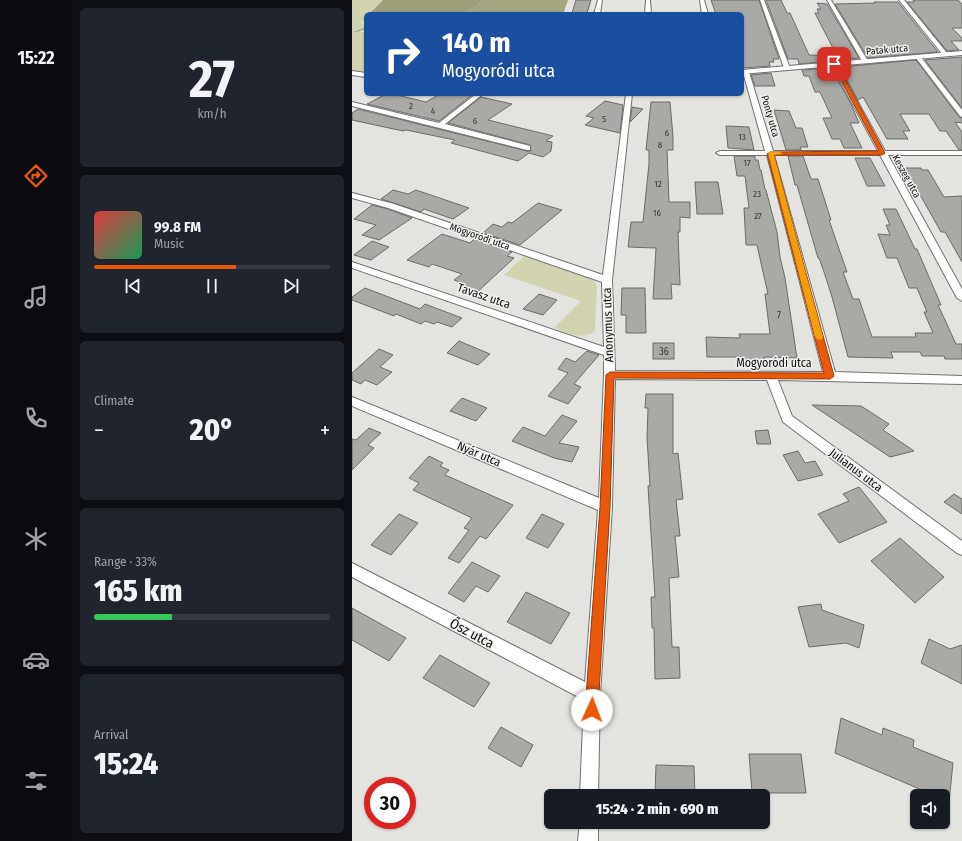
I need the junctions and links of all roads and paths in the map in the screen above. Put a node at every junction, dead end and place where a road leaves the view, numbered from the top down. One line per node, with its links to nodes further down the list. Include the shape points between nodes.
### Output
1 (600, 0): 7 (street)
2 (648, 0): 8 (street)
3 (702, 0): 9 (street)
4 (762, 0): 15 (street)
5 (830, 0): 13 (street)
6 (901, 0): 11 (street)
7 (597, 12)
8 (648, 12)
9 (705, 12)
10 (962, 53): 11 (street, Patak utca)
11 (945, 54): 12 (street, Patak utca)
12 (918, 57): 13 (street, Patak utca); 22 (street)
13 (865, 61): 14 (street, Patak utca)
14 (834, 64): 15 (street, Patak utca); 26 (street, Keszeg utca)
15 (787, 68): 16 (street, Patak utca)
16 (744, 72): 28 (street, Ponty utca)
17 (352, 73): 18 (street)
18 (364, 75)
19 (477, 96): 23 (street)
20 (629, 96): 31 (street, Anonymus utca)
21 (352, 104): 23 (street)
22 (962, 115)
23 (440, 125): 24 (street)
24 (527, 148)
25 (720, 153): 28 (street)
26 (882, 153): 27 (street); 28 (street); 32 (street, Keszeg utca)
27 (962, 153)
28 (770, 154): 36 (street, Ponty utca)
29 (352, 195): 31 (street, Mogyoródi utca, via 392,206)
30 (352, 265): 33 (street, Tavasz utca)
31 (607, 280): 33 (street, Anonymus utca)
32 (962, 298)
33 (608, 352): 34 (street, Anonymus utca)
34 (610, 375): 35 (street, Mogyoródi utca); 39 (street, Anonymus utca)
35 (771, 376): 36 (street, Mogyoródi utca); 40 (street, Julianus utca, via 787,419)
36 (830, 376): 37 (street, Mogyoródi utca)
37 (962, 380)
38 (352, 401): 39 (street, Nyár utca)
39 (605, 507): 42 (street, Anonymus utca)
40 (962, 549)
41 (352, 570): 42 (street, Ősz utca)
42 (592, 696): 43 (street, Anonymus utca)
43 (589, 789)
44 (589, 829): 45 (street)
45 (588, 841)

